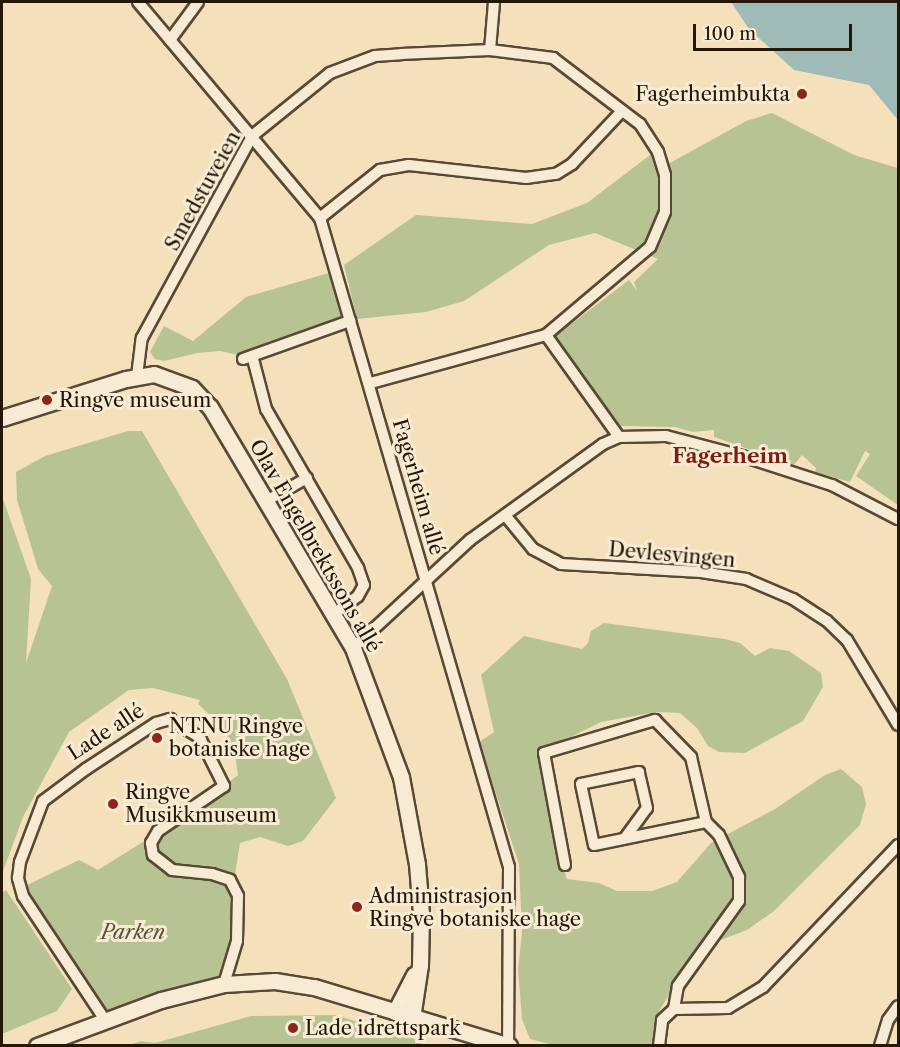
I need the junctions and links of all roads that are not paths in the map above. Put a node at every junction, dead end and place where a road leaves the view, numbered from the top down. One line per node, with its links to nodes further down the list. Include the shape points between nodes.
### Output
1 (138, 2): 4 (street, Fagerheim allé)
2 (198, 2): 4 (street)
3 (494, 2): 5 (street)
4 (170, 40): 7 (street, Fagerheim allé)
5 (490, 50): 6 (street, Smedstuveien, via 553,58); 7 (street, Smedstuveien, via 375,56 351,63 330,73)
6 (622, 111): 8 (street, via 572,164 556,174 526,178 409,165 380,170); 10 (street, Smedstuveien, via 640,124 658,152 665,174 665,212 650,247)
7 (252, 136): 8 (street, Fagerheim allé); 11 (street, Smedstuveien, via 142,338)
8 (320, 218): 9 (street, Fagerheim allé)
9 (350, 321): 12 (street, Fagerheim allé); 15 (street, via 248,359 266,409)
10 (546, 335): 12 (street); 14 (street)
11 (138, 376): 13 (street, Olav Engelbrektssons allé); 16 (street, Olav Engelbrektssons allé, via 167,376 202,398)
12 (370, 383): 19 (street, Fagerheim allé)
13 (2, 418)
14 (620, 438): 17 (street, via 603,444); 18 (street, via 666,436 742,456 832,485)
15 (307, 478): 16 (street); 20 (street, via 364,585 358,596)
16 (266, 501): 20 (street, Olav Engelbrektssons allé)
17 (505, 515): 19 (street); 22 (street, Devlesvingen, via 533,549 561,564 702,572 746,579 793,599 827,621 847,640)
18 (898, 519)
19 (427, 579): 21 (street); 34 (street, Fagerheim allé, via 509,867)
20 (334, 614): 21 (street, Olav Engelbrektssons allé)
21 (353, 648): 27 (street, Olav Engelbrektssons allé, via 401,777 417,864)
22 (898, 726)
23 (706, 822): 24 (street); 26 (street, via 691,757 654,720 544,753); 30 (street, via 734,861 739,901 678,986)
24 (625, 838): 24 (street, via 594,845 581,784 639,772 646,808)
25 (898, 845): 30 (street, via 747,999 728,1008)
26 (565, 865)
27 (420, 965): 31 (street, Olav Engelbrektssons allé); 32 (street, Olav Engelbrektssons allé)
28 (224, 984): 31 (street, via 275,981); 33 (street); 33 (street, Lade allé, via 237,941 238,896 230,880 172,870 153,855 151,843 158,831 224,786 200,738 170,719 156,723 43,801 20,862 18,879 23,896)
29 (898, 1006): 37 (street, via 888,1020)
30 (674, 1009): 36 (street, via 662,1020)
31 (395, 1012): 32 (street)
32 (412, 1018): 34 (street)
33 (105, 1020): 35 (street)
34 (508, 1045)
35 (38, 1046)
36 (659, 1046)
37 (880, 1046)

